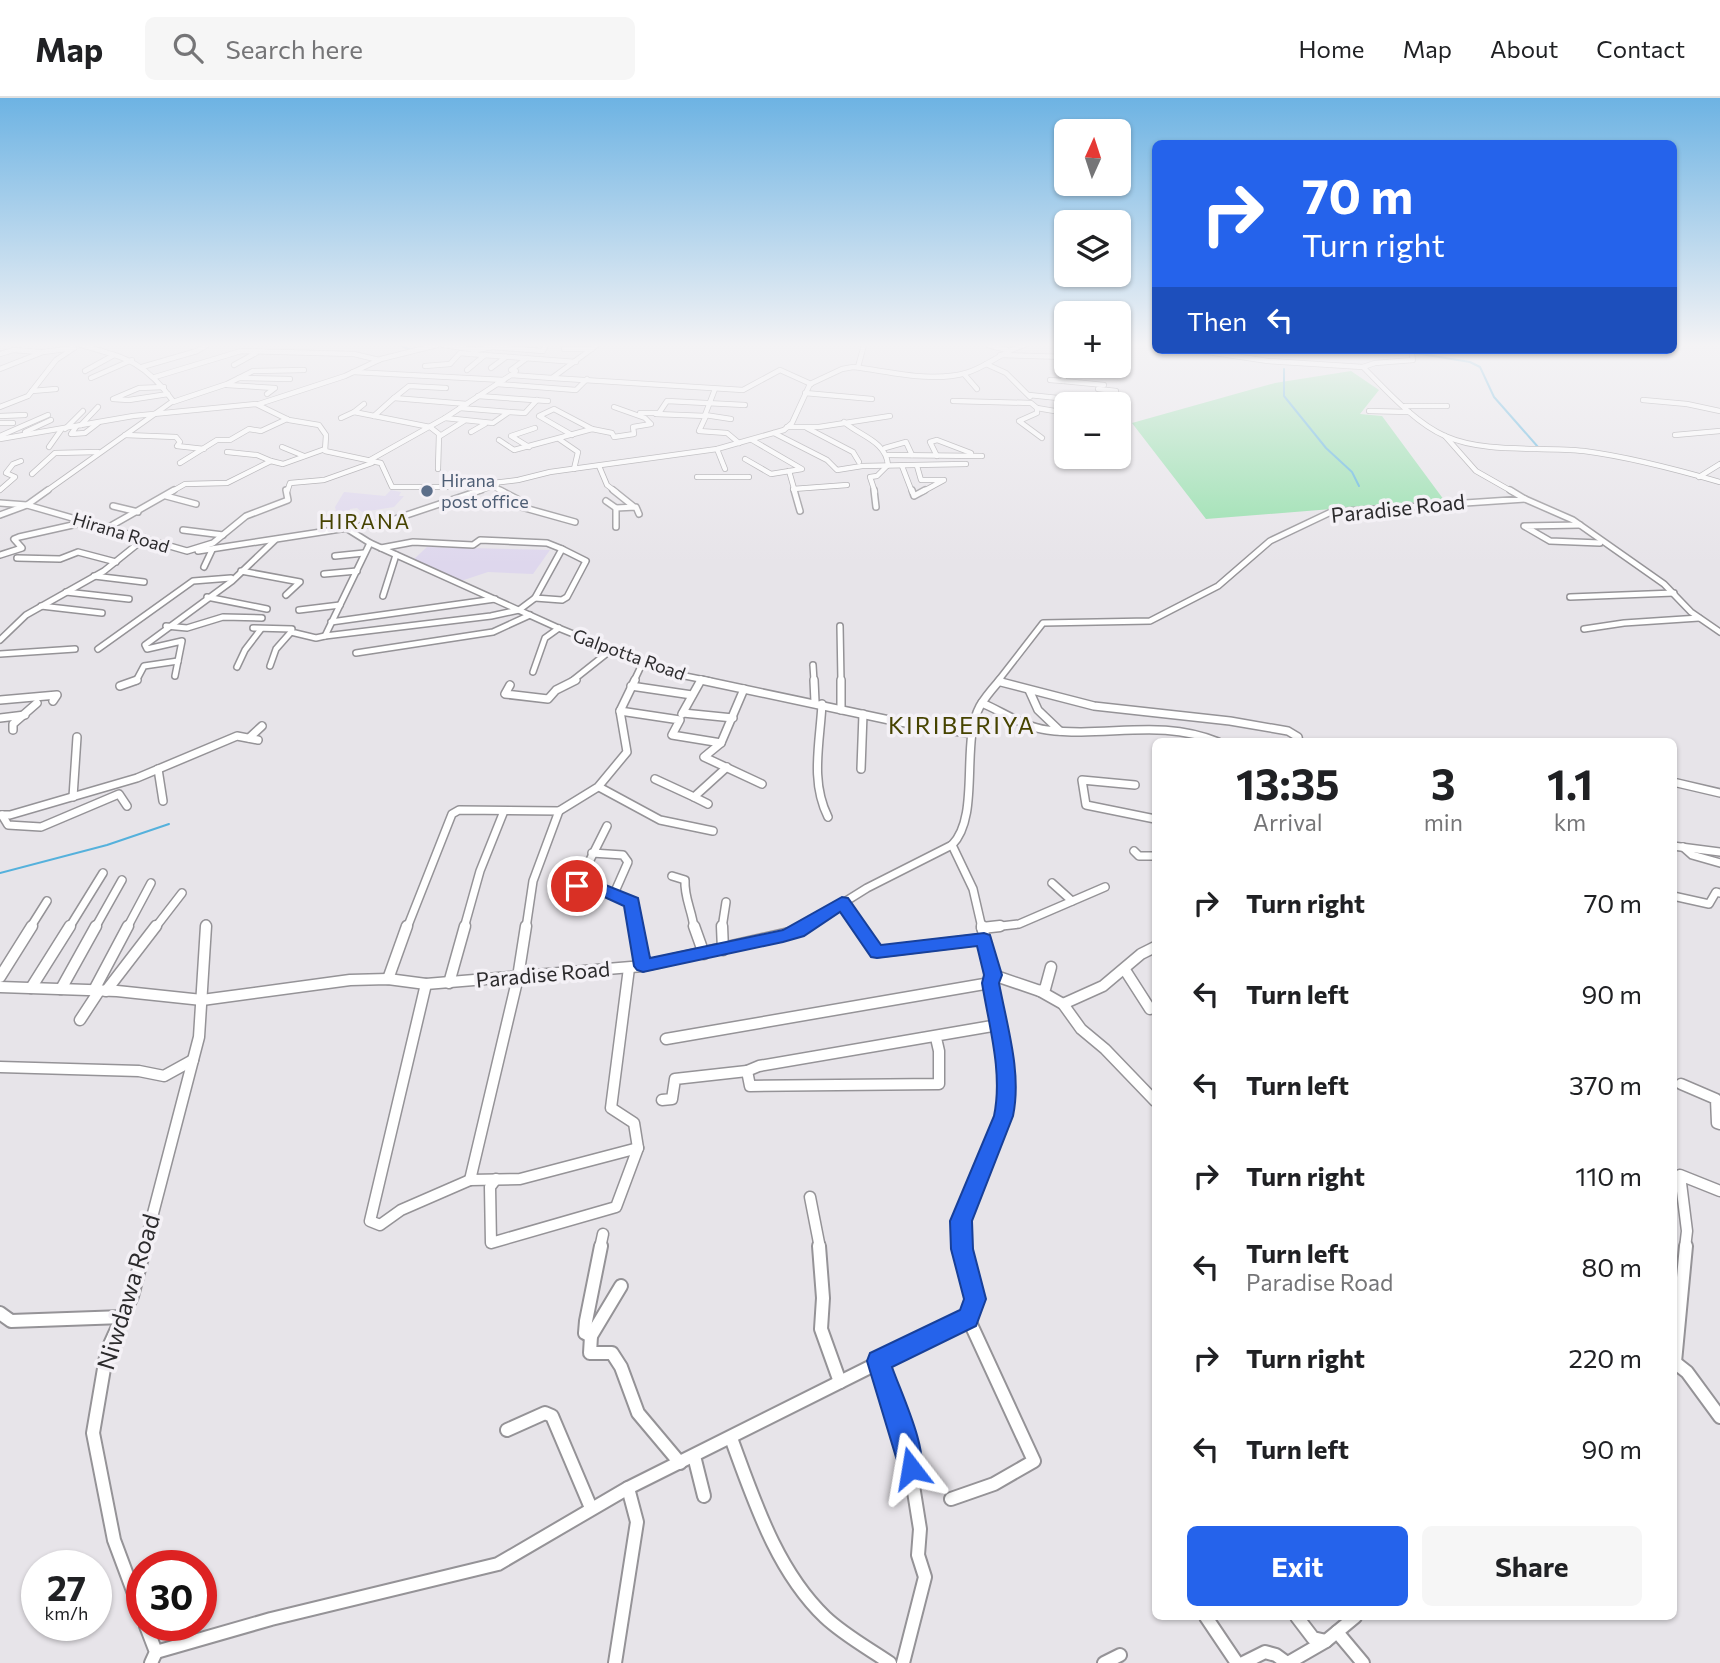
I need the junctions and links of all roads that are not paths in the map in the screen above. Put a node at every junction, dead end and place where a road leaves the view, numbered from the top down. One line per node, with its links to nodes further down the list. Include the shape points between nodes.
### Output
1 (47, 418): 40 (street)
2 (48, 418): 41 (street)
3 (75, 418): 30 (street)
4 (87, 418): 25 (street)
5 (124, 418): 19 (street)
6 (150, 418): 35 (street)
7 (384, 418): 26 (street)
8 (445, 418): 20 (street); 26 (street)
9 (502, 418): 24 (street)
10 (542, 418): 36 (street)
11 (571, 418): 31 (street)
12 (641, 418): 31 (street, via 651,424 633,427 634,434 614,437)
13 (705, 418): 46 (street, via 699,431 727,433)
14 (794, 418): 27 (street)
15 (874, 418): 21 (street)
16 (1028, 418): 42 (street, via 1020,423)
17 (1420, 418): 39 (street)
18 (287, 419): 51 (street, via 261,431 249,429 228,441 218,440); 52 (street, via 318,425 326,435)
19 (100, 421): 25 (street); 25 (street, via 85,433 71,433)
20 (464, 421): 24 (street); 38 (street)
21 (844, 422): 28 (street); 50 (street)
22 (0, 423): 23 (street)
23 (13, 423)
24 (485, 424): 33 (street)
25 (79, 426): 30 (street)
26 (430, 427): 38 (street); 63 (street)
27 (788, 427): 28 (street); 34 (street)
28 (804, 427): 64 (street, via 853,452)
29 (535, 428): 49 (street, via 511,436)
30 (63, 429): 41 (street); 47 (street)
31 (592, 429): 36 (street)
32 (1720, 431): 37 (street)
33 (471, 432)
34 (774, 433): 45 (street); 68 (street, via 827,460 837,470)
35 (125, 435): 51 (street, via 176,437 177,446); 54 (street)
36 (572, 435): 43 (street)
37 (1675, 435)
38 (440, 436): 74 (street)
39 (1445, 436): 79 (street, via 1488,446 1583,451 1666,466); 86 (street, Paradise Road, via 1476,471)
40 (0, 437): 41 (street)
41 (16, 437)
42 (1042, 438)
43 (559, 439): 49 (street); 72 (street, via 578,452)
44 (499, 440): 49 (street, via 514,450)
45 (752, 440): 46 (street); 75 (street, via 802,469)
46 (739, 443): 53 (street)
47 (50, 447)
48 (282, 447): 57 (street)
49 (528, 447)
50 (885, 448): 56 (street); 58 (street, via 906,442)
51 (204, 449): 65 (street)
52 (325, 449): 57 (street); 63 (street)
53 (717, 449): 69 (street); 73 (street)
54 (100, 452): 76 (street, via 55,453); 90 (street)
55 (227, 452): 62 (street)
56 (888, 455): 58 (street); 68 (street)
57 (304, 456): 62 (street, via 281,464)
58 (912, 456): 59 (street)
59 (937, 456): 59 (street, via 980,456 937,440 930,442)
60 (745, 459): 75 (street, via 771,474)
61 (21, 461): 84 (street, via 6,473 15,477)
62 (271, 461): 85 (street, via 233,481 185,484)
63 (373, 461): 81 (street, via 384,467 388,484 397,489); 106 (street, Hirana Road, via 324,480 290,483 283,504 246,516)
64 (859, 462)
65 (180, 463)
66 (966, 464): 71 (street)
67 (1720, 464): 79 (street)
68 (888, 465): 70 (street); 94 (street, via 870,477)
69 (599, 466): 72 (street); 92 (street, via 607,485)
70 (902, 466): 71 (street); 71 (street, via 914,496 944,480 921,480)
71 (917, 466)
72 (574, 469): 81 (street)
73 (725, 469)
74 (438, 470)
75 (789, 471): 83 (street)
76 (32, 474)
77 (697, 477): 78 (street)
78 (749, 477)
79 (1699, 477): 80 (street)
80 (1720, 482)
81 (497, 484): 100 (street, via 505,494 521,501 514,505); 104 (street, via 386,522)
82 (847, 485): 83 (street)
83 (793, 489): 95 (street)
84 (0, 490)
85 (166, 496): 89 (street); 96 (street)
86 (1525, 499): 101 (street, via 1561,512); 174 (street, Paradise Road, via 1331,512 1270,541 1218,586 1150,621 1043,623)
87 (606, 501): 93 (street)
88 (0, 503): 90 (street, Hirana Road)
89 (196, 504)
90 (27, 505): 98 (street); 99 (street, Hirana Road)
91 (113, 506): 96 (street)
92 (634, 506): 93 (street); 97 (street)
93 (616, 508): 103 (street)
94 (876, 508)
95 (800, 511)
96 (138, 512): 102 (street)
97 (639, 514)
98 (0, 515)
99 (89, 521): 102 (street, Hirana Road); 118 (street, via 14,539 23,549)
100 (575, 522)
101 (1580, 525): 111 (street); 111 (street, via 1524,526 1548,542)
102 (109, 527): 107 (street, Hirana Road)
103 (616, 527)
104 (346, 528): 109 (street); 110 (street, Galpotta Road)
105 (183, 530): 106 (street)
106 (223, 535): 116 (street, Hirana Road)
107 (145, 538): 116 (street, Hirana Road); 122 (street)
108 (472, 538): 112 (street)
109 (275, 540): 115 (street); 124 (street)
110 (370, 543): 113 (street, Galpotta Road); 117 (street)
111 (1602, 543): 131 (street)
112 (470, 545): 113 (street, via 406,542); 114 (street, via 480,540 532,541)
113 (381, 548): 119 (street, Galpotta Road)
114 (562, 549): 137 (street); 137 (street, via 586,561 567,597)
115 (212, 550): 116 (street); 123 (street)
116 (187, 551)
117 (364, 554): 120 (street); 125 (street)
118 (0, 555)
119 (396, 555): 133 (street); 136 (street, Galpotta Road)
120 (335, 556)
121 (17, 558): 122 (street, via 60,559 78,552)
122 (116, 562): 127 (street)
123 (204, 567)
124 (241, 571): 128 (street); 132 (street, via 300,582)
125 (357, 571): 126 (street); 139 (street)
126 (324, 574)
127 (94, 576): 129 (street); 130 (street)
128 (232, 578): 134 (street); 162 (street, via 192,581)
129 (144, 582)
130 (66, 592): 138 (street); 140 (street)
131 (1674, 593): 135 (street); 148 (street)
132 (286, 595)
133 (383, 596)
134 (207, 597): 141 (street); 151 (street)
135 (1570, 597)
136 (495, 598): 143 (street, Galpotta Road); 149 (street)
137 (535, 598): 143 (street)
138 (129, 599)
139 (340, 605): 142 (street); 149 (street)
140 (41, 606): 144 (street); 160 (street)
141 (268, 609)
142 (299, 610)
143 (519, 610): 145 (street, Galpotta Road); 159 (street)
144 (102, 613)
145 (530, 615): 154 (street, Galpotta Road); 164 (street, via 493,632)
146 (262, 618): 151 (street, via 223,617 185,628)
147 (1588, 618): 150 (street)
148 (1699, 618): 150 (street); 158 (street)
149 (331, 622): 159 (street)
150 (1599, 625): 156 (street)
151 (166, 626): 166 (street, via 145,649 181,641)
152 (840, 626): 186 (street)
153 (253, 628): 155 (street)
154 (559, 628): 163 (street, Galpotta Road); 171 (street, via 545,638)
155 (261, 629): 157 (street); 170 (street)
156 (1584, 629)
157 (291, 632): 159 (street); 169 (street, via 276,649)
158 (1720, 632)
159 (325, 636)
160 (0, 640)
161 (75, 649): 165 (street)
162 (98, 649)
163 (611, 650): 167 (street, Galpotta Road); 176 (street, via 548,699 505,694)
164 (356, 653)
165 (0, 654)
166 (178, 661): 172 (street); 175 (street, via 144,666 136,682)
167 (643, 662): 173 (street, Galpotta Road); 177 (street)
168 (813, 665): 184 (street)
169 (270, 666)
170 (237, 667)
171 (533, 673)
172 (175, 676)
173 (701, 680): 178 (street, Galpotta Road); 180 (street)
174 (1001, 682): 179 (street); 185 (street, Paradise Road)
175 (120, 685)
176 (510, 685)
177 (631, 685): 180 (street); 187 (street)
178 (744, 689): 184 (street, Galpotta Road); 192 (street)
179 (1029, 690): 195 (street, via 1038,710); 200 (street, via 1094,706 1288,731)
180 (692, 695): 190 (street)
181 (0, 700): 182 (street, via 57,695)
182 (53, 701)
183 (37, 702): 189 (street)
184 (819, 703): 186 (street, Galpotta Road); 220 (street, via 815,785)
185 (982, 703): 195 (street, via 1023,725); 196 (street, Paradise Road)
186 (841, 709): 188 (street, Galpotta Road)
187 (620, 711): 190 (street); 210 (street, via 627,752)
188 (863, 714): 196 (street, Galpotta Road); 205 (street)
189 (25, 715): 191 (street); 194 (street, via 13,724)
190 (682, 716): 192 (street); 202 (street, via 672,734)
191 (0, 718)
192 (733, 718): 202 (street)
193 (262, 726): 198 (street)
194 (13, 730)
195 (1060, 731): 199 (street, via 1189,730)
196 (972, 734): 224 (street, Paradise Road, via 968,800 958,839)
197 (77, 737): 212 (street)
198 (249, 738): 201 (street); 204 (street, via 237,736)
199 (1208, 738)
200 (1298, 738)
201 (258, 740)
202 (721, 743): 203 (street, via 704,757)
203 (727, 767): 208 (street); 213 (street)
204 (158, 769): 212 (street); 214 (street)
205 (861, 769)
206 (655, 779): 213 (street)
207 (1677, 783): 211 (street)
208 (762, 784)
209 (1135, 785): 221 (street, via 1082,780 1086,805)
210 (599, 787): 218 (street); 223 (street, via 660,820)
211 (1720, 793)
212 (73, 797): 219 (street)
213 (694, 797): 215 (street)
214 (163, 801)
215 (708, 804)
216 (127, 806): 219 (street, via 119,794 41,827 27,828 8,825)
217 (504, 811): 218 (street); 257 (street, via 459,810 452,814); 259 (street, via 480,871)
218 (559, 811): 256 (street, via 533,881)
219 (1, 815)
220 (828, 817)
221 (1152, 818)
222 (607, 826): 229 (street)
223 (713, 831)
224 (952, 845): 245 (street, Paradise Road); 247 (street, via 973,889)
225 (1677, 846): 226 (street)
226 (1683, 847): 228 (street); 231 (street, via 1692,855)
227 (1134, 851): 230 (street)
228 (1720, 852)
229 (592, 853): 240 (street, via 577,886); 240 (street, via 623,855 628,862)
230 (1152, 856)
231 (1720, 863)
232 (103, 873): 262 (street)
233 (672, 876): 250 (street, via 685,880 684,896)
234 (122, 880): 263 (street)
235 (151, 883): 264 (street)
236 (1052, 883): 243 (street)
237 (1105, 887): 243 (street)
238 (182, 893): 264 (street)
239 (1720, 893): 241 (street, via 1716,892 1709,904)
240 (613, 896): 251 (street, via 632,902)
241 (1677, 897)
242 (47, 901): 255 (street)
243 (1072, 901): 247 (street)
244 (726, 902): 249 (street)
245 (842, 903): 247 (street, via 877,952); 249 (street, Paradise Road, via 798,931)
246 (206, 924): 266 (street, Niwdawa Road)
247 (983, 934): 258 (street)
248 (1152, 948): 254 (street, via 1140,952)
249 (723, 950): 250 (street, Paradise Road)
250 (704, 954): 251 (street, Paradise Road)
251 (643, 966): 253 (street, Paradise Road)
252 (1051, 967): 265 (street, via 1045,989)
253 (629, 968): 256 (street, Paradise Road); 280 (street, via 611,1108 634,1123)
254 (1125, 970): 267 (street, via 1092,994); 268 (street)
255 (0, 977)
256 (518, 977): 259 (street, Paradise Road); 282 (street)
257 (388, 979): 260 (street, Paradise Road); 266 (street, Paradise Road, via 350,979)
258 (992, 979): 265 (street); 270 (street); 272 (street)
259 (449, 983): 260 (street, Paradise Road)
260 (426, 984): 282 (street, via 370,1221 380,1225 401,1210)
261 (0, 987): 262 (street, Paradise Road)
262 (31, 988): 263 (street, Paradise Road)
263 (61, 989): 264 (street, Paradise Road)
264 (99, 991): 266 (street, Paradise Road); 269 (street)
265 (1040, 991): 267 (street)
266 (202, 1000): 273 (street, Niwdawa Road)
267 (1063, 1004): 277 (street, via 1080,1029)
268 (1150, 1009)
269 (80, 1020)
270 (998, 1025): 271 (street); 289 (street, via 1007,1100 961,1221 962,1249 975,1299)
271 (936, 1038): 275 (street); 275 (street, via 939,1084 750,1086)
272 (666, 1039)
273 (193, 1060): 274 (street, via 164,1076 139,1071); 288 (street, Niwdawa Road)
274 (0, 1067)
275 (747, 1071): 278 (street, via 675,1079 674,1096)
276 (1681, 1084): 279 (street, via 1716,1099)
277 (1152, 1098)
278 (662, 1100)
279 (1720, 1124)
280 (638, 1148): 281 (street, via 520,1179); 281 (street, via 616,1207 576,1217 556,1228 491,1242 490,1187)
281 (496, 1179): 282 (street)
282 (470, 1180)
283 (1720, 1191): 290 (street, via 1680,1175 1687,1231)
284 (810, 1197): 294 (street, via 819,1240 821,1329)
285 (603, 1234): 291 (street, via 586,1321 585,1333)
286 (621, 1286): 291 (street)
287 (0, 1314): 288 (street, via 11,1321)
288 (123, 1317): 304 (street, Niwdawa Road, via 107,1351 93,1433 114,1540)
289 (968, 1318): 292 (street); 302 (street, via 1034,1461)
290 (1677, 1332)
291 (592, 1336): 299 (street, via 590,1353 612,1353 618,1360 638,1413)
292 (879, 1361): 294 (street); 313 (street, via 907,1448 920,1529 918,1555 925,1577)
293 (1677, 1364): 295 (street)
294 (840, 1382): 297 (street)
295 (1720, 1417)
296 (507, 1430): 303 (street, via 545,1413 552,1416)
297 (731, 1438): 298 (street); 312 (street, via 753,1499 808,1599)
298 (694, 1456): 299 (street); 301 (street)
299 (680, 1463): 300 (street)
300 (628, 1488): 303 (street); 311 (street, via 637,1522)
301 (704, 1496)
302 (951, 1499)
303 (591, 1508): 310 (street, via 498,1564 271,1619)
304 (126, 1572)
305 (1208, 1620): 315 (street)
306 (1299, 1620): 308 (street, via 1313,1638)
307 (1351, 1620): 308 (street)
308 (1331, 1637): 317 (street); 318 (street)
309 (1120, 1655): 314 (street)
310 (153, 1658)
311 (615, 1663)
312 (890, 1663)
313 (903, 1663)
314 (1104, 1663)
315 (1237, 1663)
316 (1243, 1663): 317 (street, via 1265,1652)
317 (1288, 1663)
318 (1363, 1663)

